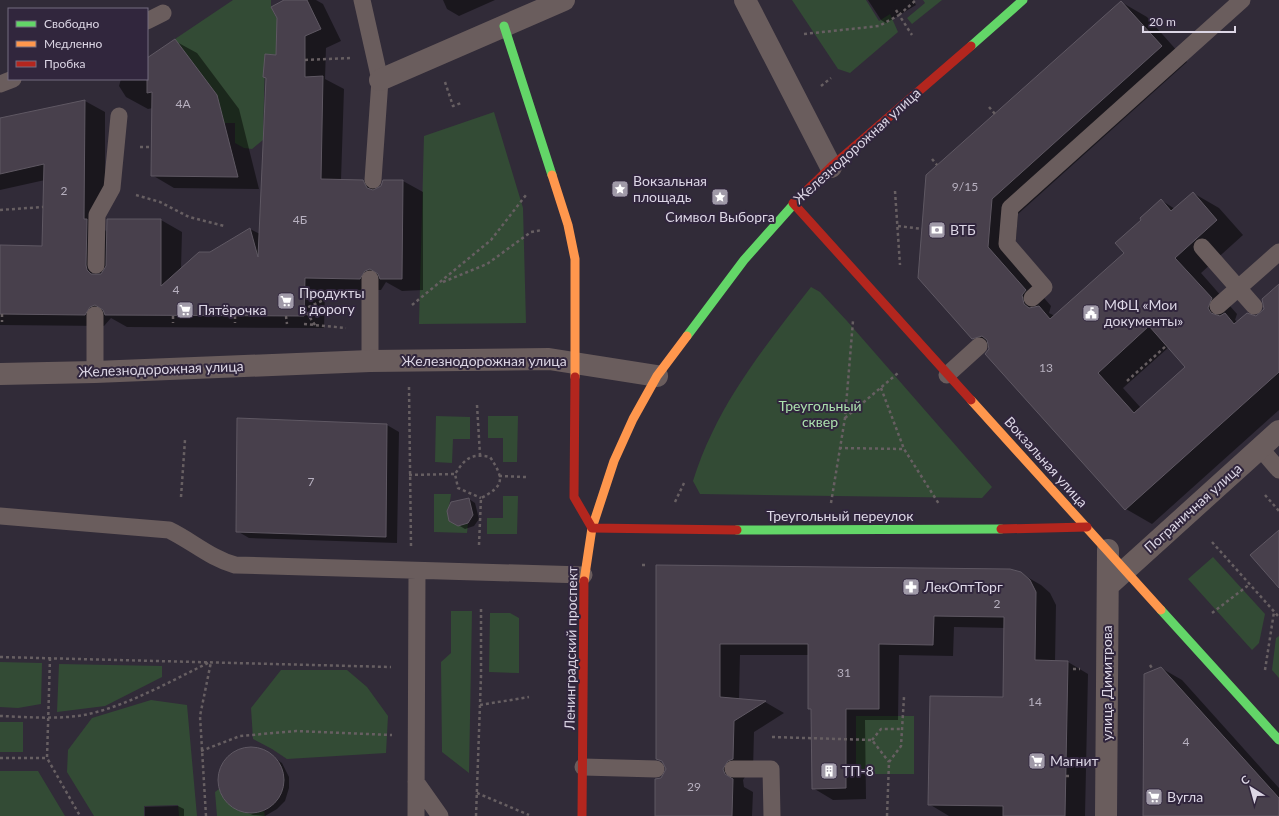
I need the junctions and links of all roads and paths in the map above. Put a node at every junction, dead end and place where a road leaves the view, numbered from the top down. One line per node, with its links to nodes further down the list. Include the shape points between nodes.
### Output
1 (362, 0): 17 (lane)
2 (564, 0): 11 (street)
3 (745, 0): 26 (street)
4 (916, 0): 9 (path)
5 (1023, 0): 26 (street, Железнодорожная улица)
6 (1242, 0): 46 (lane, via 1010,208 1007,244 1044,287)
7 (896, 10): 9 (path)
8 (163, 13): 10 (lane)
9 (899, 15): 12 (path, via 879,26); 13 (path)
10 (148, 20)
11 (504, 26): 17 (street); 34 (street)
12 (804, 34)
13 (912, 35)
14 (323, 59): 15 (path)
15 (305, 60)
16 (10, 80): 19 (lane)
17 (380, 80): 27 (lane)
18 (445, 82): 20 (path, via 453,106)
19 (0, 84)
20 (461, 103)
21 (988, 107): 22 (path)
22 (995, 114)
23 (119, 116): 28 (lane)
24 (932, 159): 25 (path)
25 (938, 165)
26 (830, 167): 31 (street, Железнодорожная улица)
27 (373, 180)
28 (112, 188): 35 (path, via 160,202 189,217); 40 (lane, via 97,215)
29 (895, 191): 36 (path)
30 (526, 195): 43 (path, via 491,240)
31 (793, 203): 69 (street, Вокзальная улица); 70 (street, Железнодорожная улица, via 744,260)
32 (43, 207): 33 (path)
33 (0, 210)
34 (568, 225): 43 (path, via 531,232 487,264); 65 (street, via 576,259)
35 (224, 226)
36 (898, 226): 37 (path); 41 (path)
37 (922, 229)
38 (1202, 247): 44 (lane)
39 (1279, 252): 44 (lane)
40 (96, 265)
41 (900, 265)
42 (370, 279): 63 (lane)
43 (439, 283): 47 (path)
44 (1238, 288): 48 (lane); 49 (lane)
45 (335, 296): 60 (path, via 304,309)
46 (1032, 298)
47 (412, 305)
48 (1218, 306)
49 (1254, 306)
50 (2, 314): 56 (path)
51 (95, 315): 66 (lane)
52 (173, 316): 57 (path)
53 (235, 316): 58 (path)
54 (286, 316): 59 (path)
55 (853, 321): 74 (path)
56 (2, 322)
57 (173, 323)
58 (235, 323)
59 (287, 324)
60 (316, 325)
61 (979, 346): 69 (lane)
62 (1166, 346): 71 (path)
63 (370, 361): 64 (street, Железнодорожная улица); 66 (street, Железнодорожная улица)
64 (410, 361): 65 (street, Железнодорожная улица, via 549,359); 83 (path)
65 (575, 362): 70 (street, Железнодорожная улица); 94 (street, via 574,497)
66 (95, 372): 68 (street, Железнодорожная улица)
67 (898, 373): 72 (path)
68 (0, 374)
69 (948, 375): 93 (street, Вокзальная улица)
70 (658, 376): 94 (street, Ленинградский проспект, via 633,419 614,461)
71 (1127, 381)
72 (881, 388): 74 (path); 79 (path)
73 (477, 405): 80 (path)
74 (845, 418): 77 (path)
75 (1279, 431): 78 (street, Пограничная улица)
76 (185, 440): 87 (path)
77 (839, 448): 79 (path); 89 (path)
78 (1260, 448): 81 (lane); 101 (street, Пограничная улица)
79 (904, 449): 90 (path)
80 (480, 455): 82 (path, via 465,459); 84 (path, via 490,457 499,471)
81 (1279, 470)
82 (455, 474): 83 (path); 88 (path, via 458,488)
83 (409, 475): 97 (path)
84 (499, 476): 85 (path); 88 (path, via 499,484 494,492)
85 (526, 477)
86 (1265, 495): 91 (path)
87 (181, 497)
88 (481, 498): 96 (path)
89 (832, 503)
90 (939, 504)
91 (1279, 511)
92 (0, 516): 102 (lane, via 169,530 210,555 235,566)
93 (1087, 527): 94 (street, Треугольный переулок, via 1001,530); 98 (street, Вокзальная улица)
94 (592, 528): 103 (street, Ленинградский проспект)
95 (1212, 542): 104 (path)
96 (479, 545)
97 (411, 548)
98 (1108, 550): 101 (street, Вокзальная улица); 105 (street, улица Димитрова)
99 (642, 565): 100 (path)
100 (648, 565)
101 (1125, 570): 105 (street, Пограничная улица); 126 (street, Вокзальная улица)
102 (417, 571): 103 (lane); 113 (lane)
103 (584, 575): 131 (street, Ленинградский проспект)
104 (1250, 584): 107 (path); 108 (path)
105 (1107, 586): 147 (street, улица Димитрова)
106 (481, 607): 119 (path)
107 (1274, 611): 109 (path); 116 (path)
108 (1212, 612)
109 (1279, 617)
110 (0, 657): 111 (path)
111 (50, 658): 112 (path); 121 (path)
112 (211, 662): 113 (path, via 394,668); 121 (path, via 133,699 88,714); 127 (path, via 200,716)
113 (417, 664): 123 (lane)
114 (1150, 665): 115 (path)
115 (1153, 670)
116 (1265, 670)
117 (529, 697): 119 (path)
118 (904, 697): 122 (path)
119 (480, 705): 137 (path)
120 (0, 716): 121 (path)
121 (47, 717): 129 (path)
122 (901, 729): 125 (path, via 881,729); 130 (path, via 901,746)
123 (416, 735): 127 (path, via 296,731 240,736); 136 (lane)
124 (772, 737): 125 (path)
125 (872, 740): 130 (path)
126 (1279, 740)
127 (201, 752): 140 (path)
128 (0, 758): 129 (path)
129 (47, 758): 139 (path)
130 (889, 762): 146 (path)
131 (583, 767): 132 (lane); 144 (street, Ленинградский проспект)
132 (656, 769)
133 (733, 769): 145 (lane, via 771,769)
134 (1066, 776): 135 (path)
135 (1072, 776)
136 (416, 782): 141 (lane); 142 (lane)
137 (477, 793): 138 (path); 143 (path)
138 (529, 815)
139 (80, 816)
140 (206, 816)
141 (416, 816)
142 (440, 816)
143 (476, 816)
144 (582, 816)
145 (772, 816)
146 (887, 816)
147 (1106, 816)

